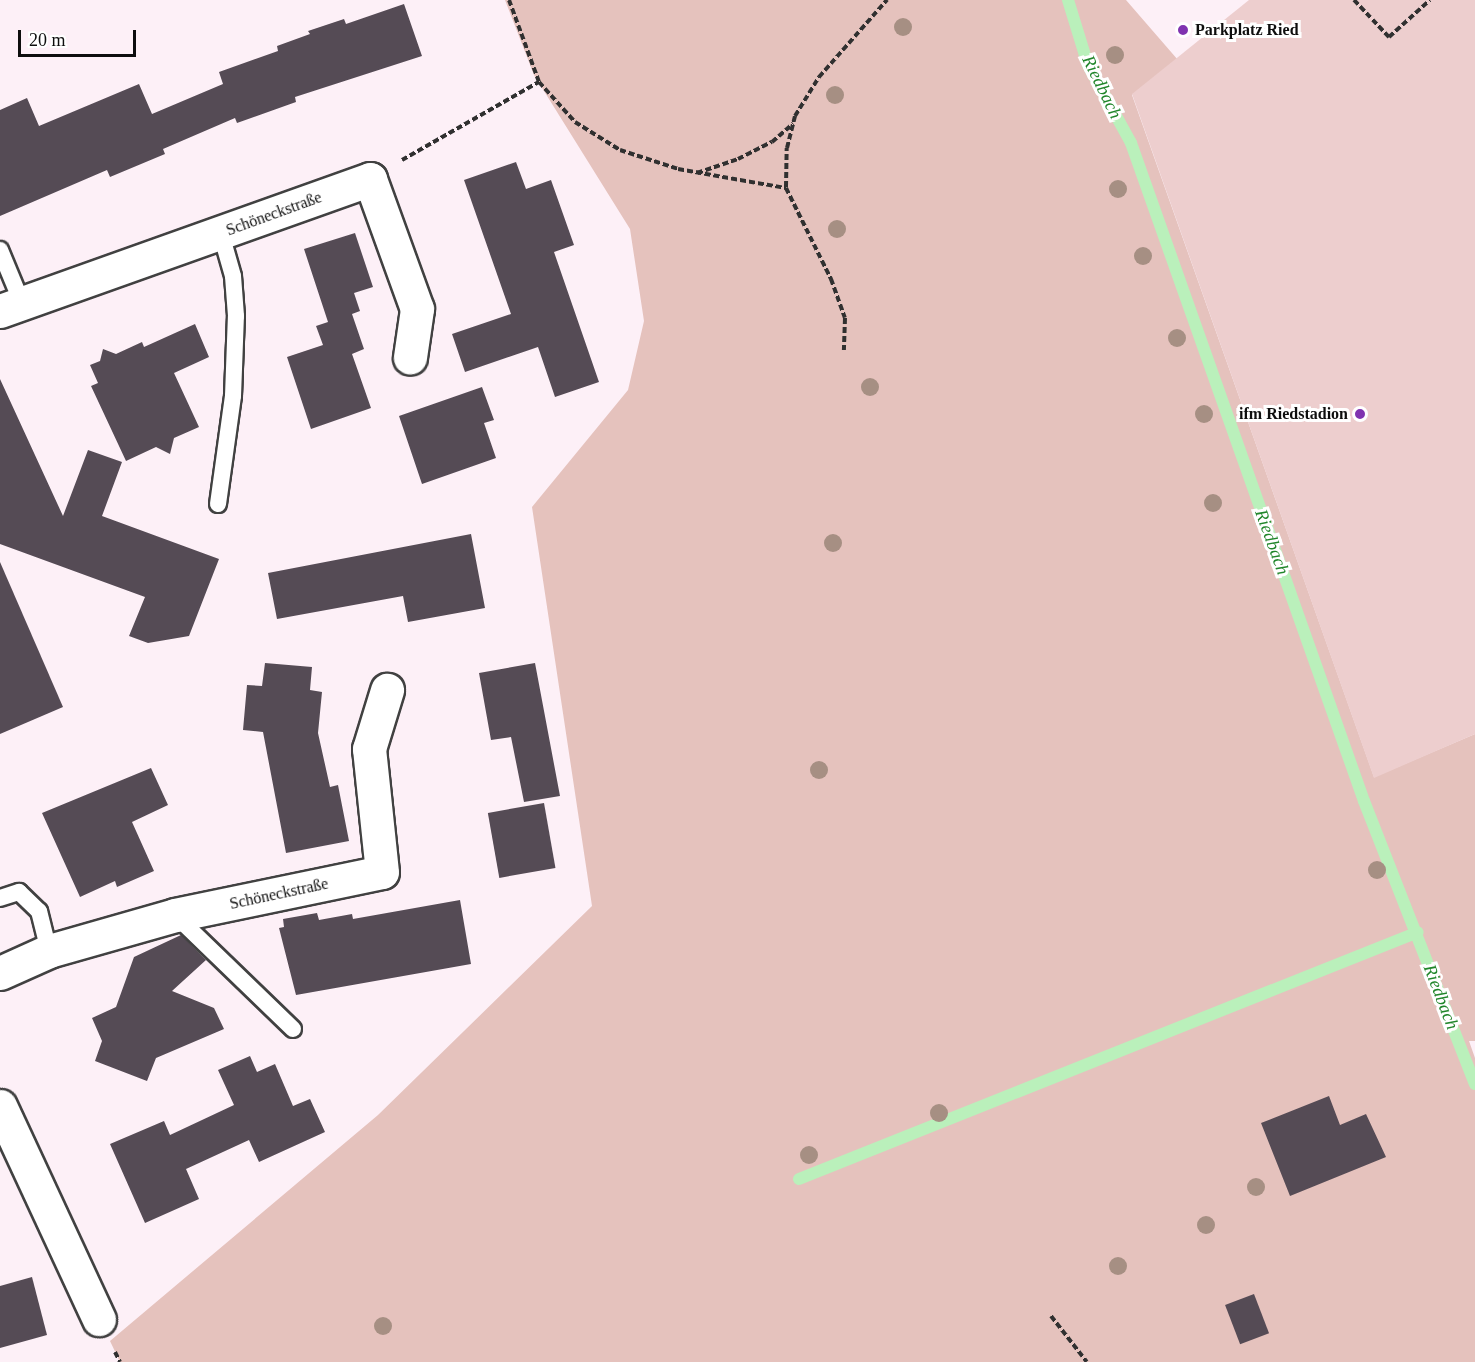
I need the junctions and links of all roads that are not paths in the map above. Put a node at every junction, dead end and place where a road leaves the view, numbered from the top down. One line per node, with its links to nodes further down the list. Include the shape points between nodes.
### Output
1 (221, 234): 3 (street, Schöneckstraße); 4 (street, Schöneckstraße, via 370,178 417,309); 5 (lane, via 233,276 236,316 233,396)
2 (0, 250): 3 (lane)
3 (11, 307)
4 (410, 357)
5 (218, 504)
6 (387, 690): 8 (street, Schöneckstraße, via 369,749 382,873)
7 (0, 898): 9 (lane, via 19,892 39,912)
8 (175, 915): 9 (street, Schöneckstraße); 11 (lane)
9 (49, 951): 10 (street, Schöneckstraße)
10 (0, 973)
11 (293, 1029)
12 (0, 1106): 13 (street)
13 (99, 1319)

